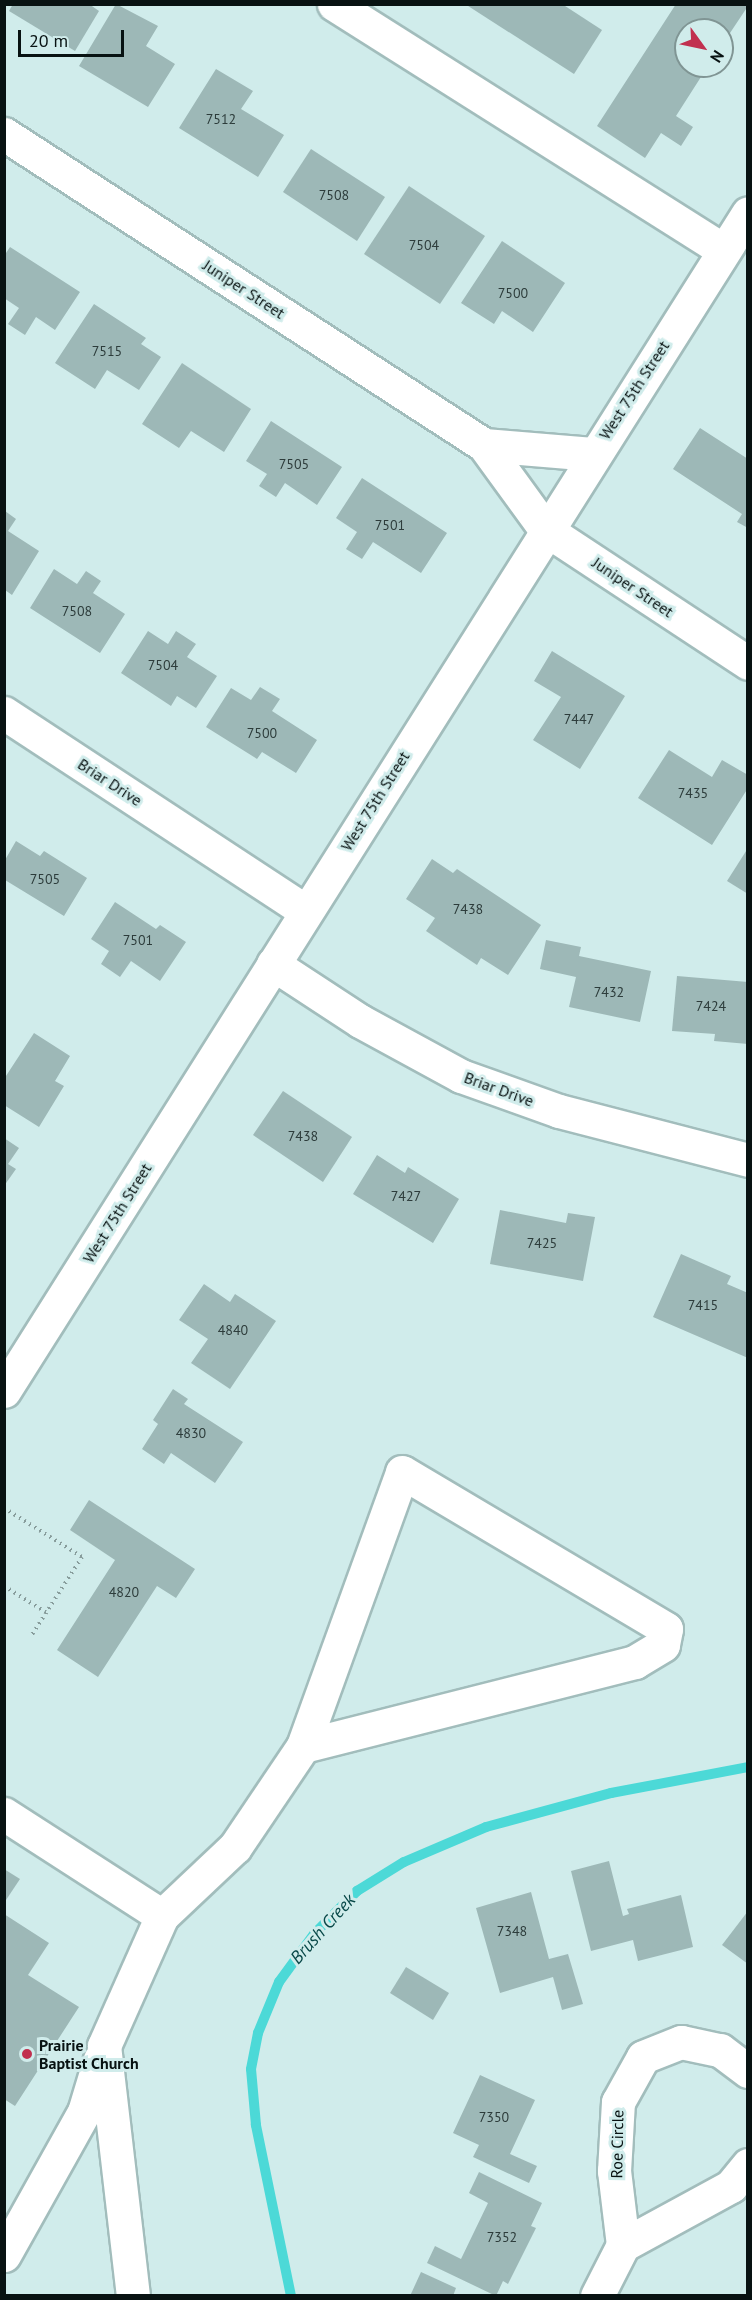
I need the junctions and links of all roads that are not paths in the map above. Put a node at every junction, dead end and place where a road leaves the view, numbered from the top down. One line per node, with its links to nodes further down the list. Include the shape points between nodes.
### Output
1 (334, 4): 4 (street)
2 (4, 134): 5 (street, Juniper Street)
3 (747, 213): 4 (street, West 75th Street)
4 (723, 250): 6 (street, West 75th Street)
5 (484, 445): 6 (street, Juniper Street); 7 (street, Juniper Street)
6 (593, 454): 7 (street, West 75th Street)
7 (545, 529): 8 (street, Juniper Street); 10 (street, West 75th Street)
8 (747, 663)
9 (4, 712): 10 (street, Briar Drive)
10 (306, 911): 11 (street, West 75th Street)
11 (273, 964): 12 (street, Briar Drive, via 360,1021 461,1076 559,1111); 13 (street, West 75th Street)
12 (745, 1155)
13 (4, 1391)
14 (303, 1746): 14 (street, via 402,1472 666,1629 663,1645 635,1662); 16 (street, via 235,1847)
15 (4, 1814): 16 (street)
16 (162, 1916): 17 (street)
17 (104, 2046): 21 (street, via 84,2112); 22 (street)
18 (747, 2071): 20 (street, Roe Circle, via 720,2050 681,2042 643,2057 618,2102 615,2171)
19 (747, 2165): 20 (street, via 731,2186)
20 (623, 2245): 23 (street)
21 (4, 2255)
22 (133, 2295)
23 (597, 2295)

